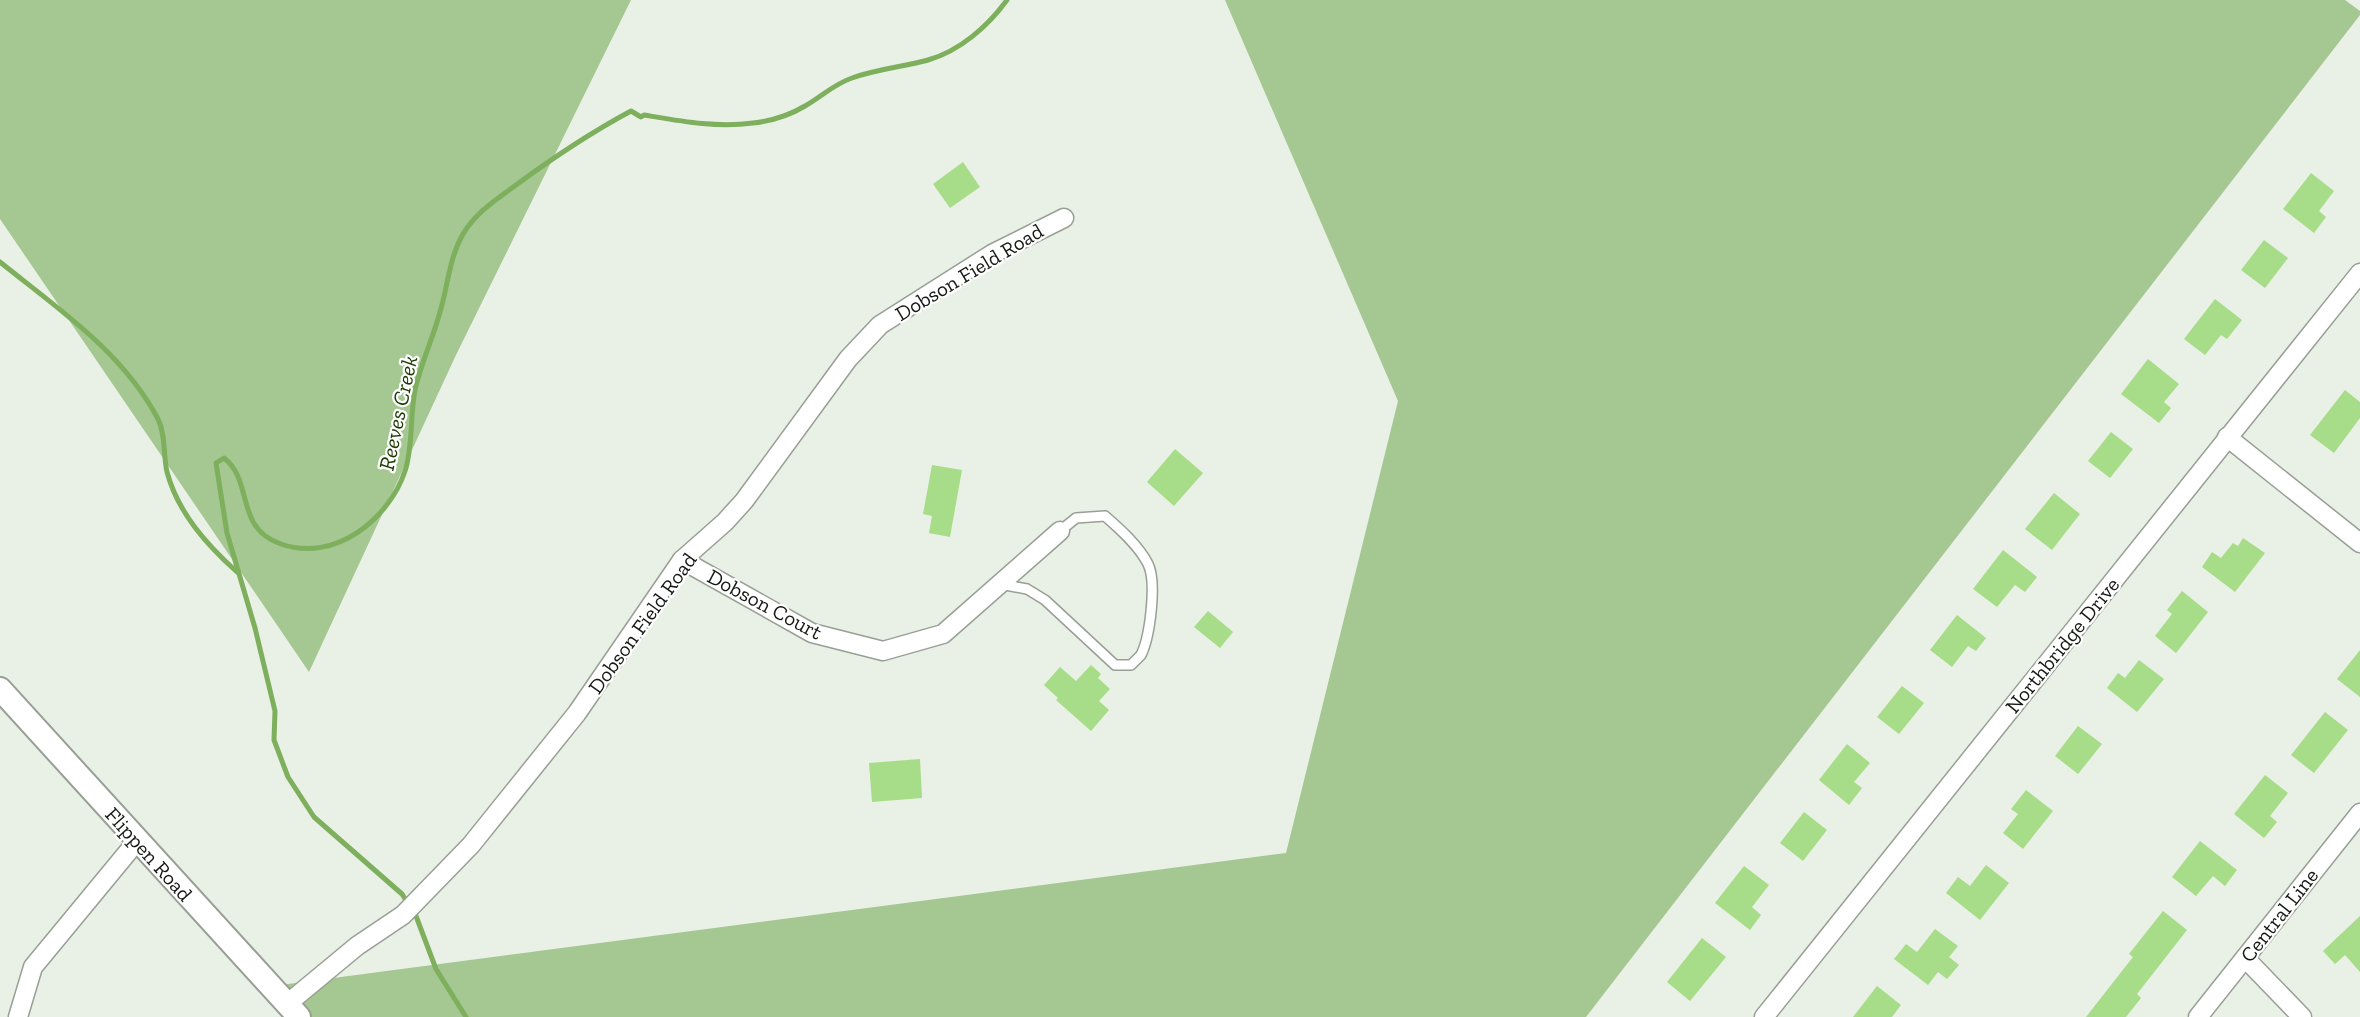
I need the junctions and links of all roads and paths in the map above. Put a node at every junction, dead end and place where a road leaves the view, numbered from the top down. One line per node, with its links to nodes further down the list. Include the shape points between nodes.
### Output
1 (1064, 218): 6 (street, Dobson Field Road, via 992,254 880,325 848,359 744,501)
2 (2360, 273): 3 (street, Northbridge Drive)
3 (2227, 437): 5 (street); 14 (street, Northbridge Drive)
4 (1060, 531): 7 (street, Dobson Court); 7 (lane, via 1076,518 1105,516 1148,563 1153,578 1150,616 1141,654 1131,665 1115,665 1045,600 1027,589)
5 (2360, 543)
6 (682, 560): 7 (street, Dobson Court, via 812,633 883,651 943,634); 12 (street, Dobson Field Road, via 577,713 471,845 403,915 357,946)
7 (1000, 584)
8 (0, 689): 10 (street, Flippen Road)
9 (2360, 813): 11 (street, Central Line)
10 (137, 842): 12 (street, Flippen Road); 13 (street, via 33,967)
11 (2245, 958): 15 (street, Central Line); 16 (street)
12 (293, 1010)
13 (18, 1017)
14 (1764, 1017)
15 (2198, 1017)
16 (2302, 1017)

